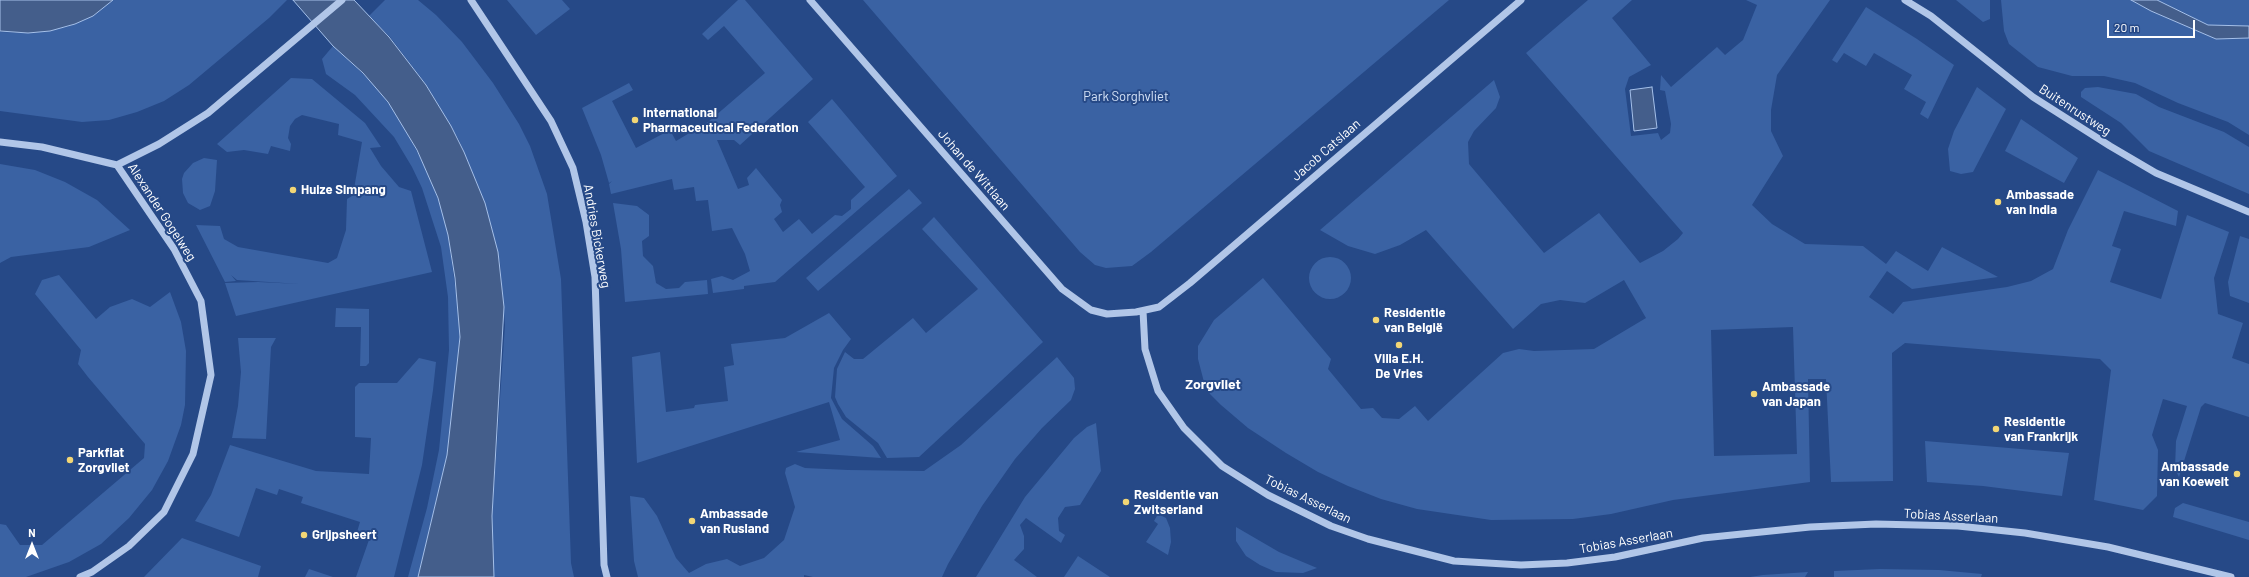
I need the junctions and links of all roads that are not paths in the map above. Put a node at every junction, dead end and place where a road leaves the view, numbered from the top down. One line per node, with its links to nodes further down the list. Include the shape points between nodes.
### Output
1 (342, 0): 7 (street, Alexander Gogelweg, via 208,113 160,144)
2 (471, 0): 11 (street, Andries Bickerweg, via 551,121 573,168 594,277 604,565)
3 (810, 0): 9 (street, Johan de Wittlaan, via 1062,289 1091,310 1107,314)
4 (1520, 0): 9 (street, Jacob Catslaan, via 1190,283 1158,307)
5 (1905, 0): 8 (street, Buitenrustweg, via 1931,16 2033,97 2110,146 2156,173)
6 (0, 142): 7 (street, Alexander Gogelweg, via 42,147)
7 (117, 165): 10 (street, Alexander Gogelweg, via 174,249 201,301 211,375 193,454 164,512 129,546 92,572)
8 (2249, 212)
9 (1144, 311): 12 (street, Tobias Asserlaan, via 1145,349 1158,391 1184,428 1222,466 1268,495 1331,526 1368,539 1454,561 1521,565 1567,563 1615,558 1703,538 1810,527 1876,524 1958,526 2025,533 2108,547)
10 (80, 577)
11 (607, 577)
12 (2231, 577)

